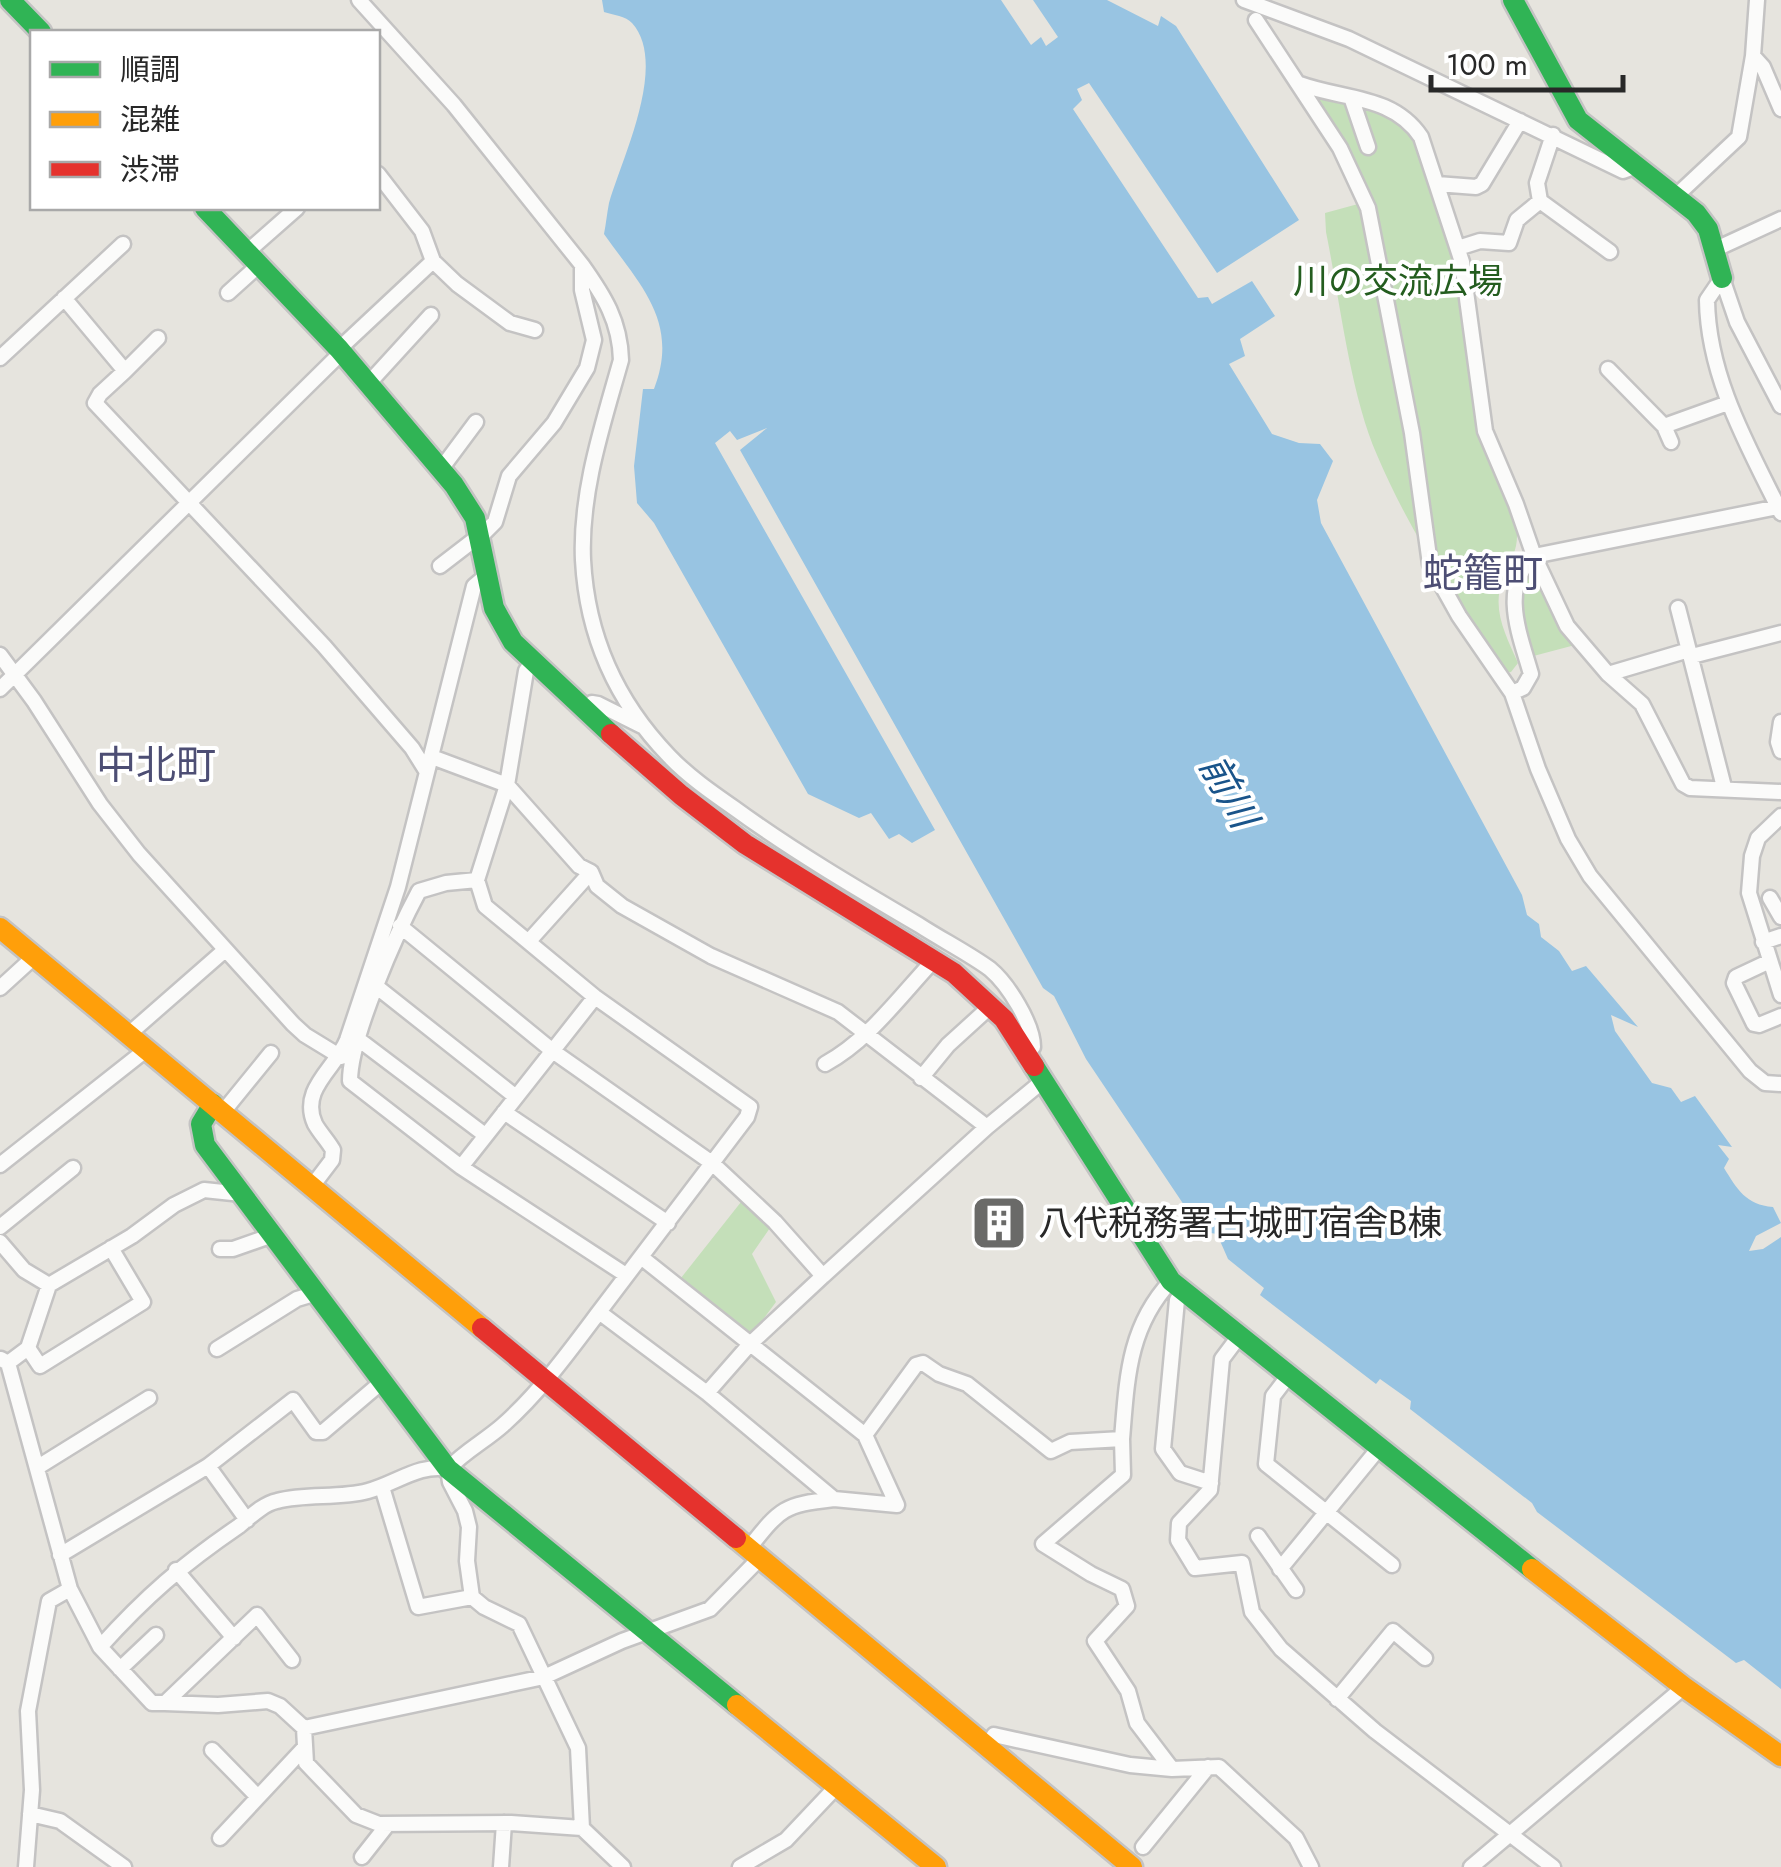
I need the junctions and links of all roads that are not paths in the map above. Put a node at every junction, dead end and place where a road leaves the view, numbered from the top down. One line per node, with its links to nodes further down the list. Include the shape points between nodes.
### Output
1 (10, 0): 7 (street)
2 (359, 0): 29 (street)
3 (1244, 0): 12 (street, via 1348,39)
4 (1513, 0): 15 (street, via 1578,120)
5 (1757, 0): 8 (street)
6 (1256, 20): 9 (street)
7 (39, 30)
8 (1752, 56): 11 (street); 18 (street, via 1739,138)
9 (1293, 82): 10 (street); 61 (street, via 1340,148 1368,208 1430,564)
10 (1351, 97): 14 (street); 17 (street, via 1393,109 1412,124)
11 (1781, 109)
12 (1520, 121): 13 (street); 17 (street, via 1482,184)
13 (1553, 135): 15 (street, via 1623,171); 19 (street, via 1537,183)
14 (1368, 147)
15 (1634, 167): 18 (street)
16 (380, 177): 28 (street, via 422,231)
17 (1438, 184): 24 (street)
18 (1676, 196): 25 (street, via 1696,213)
19 (1540, 201): 24 (street, via 1517,220 1510,243); 26 (street)
20 (207, 210): 27 (street)
21 (295, 210): 27 (street)
22 (1781, 218): 25 (street)
23 (123, 244): 32 (street)
24 (1458, 248): 50 (street, via 1484,430)
25 (1716, 249): 30 (street)
26 (1610, 252)
27 (253, 259): 31 (street); 36 (street)
28 (433, 260): 34 (street, via 510,323); 36 (street)
29 (582, 265): 49 (street, via 594,340 587,368 509,476 495,522); 64 (street, via 618,323 621,360 586,500 583,559 599,648)
30 (1722, 278): 41 (street, via 1708,300 1708,316); 42 (street)
31 (228, 293)
32 (64, 298): 37 (street); 39 (street)
33 (431, 315): 40 (street)
34 (535, 330)
35 (158, 338): 39 (street)
36 (340, 351): 40 (street); 47 (street)
37 (0, 358)
38 (1608, 368): 44 (street)
39 (125, 371): 47 (street, via 95,402)
40 (368, 384): 46 (street)
41 (1728, 403): 44 (street); 48 (street)
42 (1781, 406)
43 (476, 422): 46 (street)
44 (1664, 426): 45 (street)
45 (1671, 442)
46 (441, 470): 49 (street, via 475,518)
47 (188, 502): 58 (street); 66 (street)
48 (1780, 510): 50 (street)
49 (479, 536): 51 (street); 52 (street)
50 (1534, 556): 59 (street, via 1567,626); 61 (street, via 1512,595 1530,674)
51 (440, 566)
52 (486, 575): 57 (street, via 494,608); 66 (street, via 474,586)
53 (1678, 608): 55 (street)
54 (1781, 633): 55 (street)
55 (1691, 653): 59 (street); 68 (street)
56 (0, 656): 58 (street)
57 (532, 662): 62 (street); 67 (street)
58 (16, 674): 60 (street); 80 (street, via 100,804)
59 (1608, 674): 68 (street, via 1642,704 1683,784)
60 (0, 688)
61 (1512, 693): 101 (street, via 1538,769 1590,876 1750,1071 1771,1086)
62 (586, 710): 64 (street, via 598,704); 82 (street, via 710,820)
63 (1781, 722): 65 (street)
64 (643, 726): 95 (street, via 700,784 776,840 992,972 1027,1025 1032,1047)
65 (1781, 752)
66 (430, 764): 67 (street); 97 (street, via 398,887)
67 (507, 785): 71 (street); 72 (street)
68 (1724, 787): 69 (street)
69 (1781, 792)
70 (1781, 816): 79 (street, via 1758,838 1752,856 1749,893)
71 (591, 872): 78 (street); 91 (street, via 622,906 710,956 838,1012)
72 (477, 880): 75 (street, via 419,891); 78 (street, via 485,906)
73 (1770, 898): 74 (street)
74 (1781, 917)
75 (400, 926): 85 (street); 94 (street)
76 (1, 932): 81 (street)
77 (1781, 936): 79 (street)
78 (529, 942): 87 (street)
79 (1763, 942): 83 (street)
80 (224, 950): 90 (street); 97 (street, via 305,1035)
81 (34, 956): 84 (street); 90 (street)
82 (934, 960): 88 (street); 91 (street)
83 (1770, 961): 86 (street); 89 (street, via 1734,983 1754,1024)
84 (0, 988)
85 (377, 988): 92 (street); 102 (street)
86 (1781, 995)
87 (594, 996): 94 (street); 107 (street, via 750,1107)
88 (992, 1005): 95 (street); 99 (street)
89 (1781, 1016)
90 (129, 1034): 93 (street)
91 (866, 1034): 98 (street); 99 (street)
92 (358, 1039): 106 (street); 109 (street, via 350,1081)
93 (147, 1049): 103 (street); 108 (street)
94 (554, 1052): 102 (street); 107 (street)
95 (1026, 1052): 100 (street)
96 (271, 1053): 103 (street)
97 (341, 1057): 111 (street, via 312,1094 313,1118 333,1150)
98 (826, 1064)
99 (922, 1078): 105 (street)
100 (1044, 1080): 105 (street); 123 (street)
101 (1781, 1084)
102 (516, 1097): 104 (street)
103 (218, 1108): 111 (street); 112 (street, via 201,1124 202,1138)
104 (504, 1112): 106 (street); 113 (street)
105 (987, 1127): 121 (street)
106 (485, 1135): 109 (street)
107 (712, 1163): 113 (street); 121 (street)
108 (0, 1165)
109 (462, 1167): 120 (street)
110 (72, 1168): 114 (street)
111 (312, 1185): 133 (street)
112 (242, 1194): 115 (street); 117 (street, via 204,1190)
113 (668, 1222): 119 (street)
114 (0, 1226)
115 (273, 1234): 118 (street); 124 (street)
116 (0, 1242): 122 (street, via 24,1270)
117 (112, 1248): 122 (street); 128 (street, via 144,1302 40,1366)
118 (220, 1249)
119 (641, 1257): 120 (street); 127 (street)
120 (626, 1275): 125 (street)
121 (824, 1276): 127 (street)
122 (49, 1285): 128 (street)
123 (1177, 1285): 126 (street); 137 (street, via 1151,1305 1134,1342); 142 (street, via 1163,1449 1180,1472)
124 (317, 1293): 129 (street, via 297,1298); 132 (street)
125 (599, 1312): 133 (street); 134 (street)
126 (1240, 1335): 131 (street); 142 (street, via 1222,1359)
127 (750, 1344): 134 (street); 136 (street)
128 (28, 1348): 130 (street)
129 (218, 1350)
130 (4, 1361): 139 (street)
131 (1289, 1375): 138 (street); 145 (street, via 1273,1396 1266,1464)
132 (384, 1381): 140 (street, via 322,1432 293,1400); 141 (street)
133 (546, 1382): 141 (street); 148 (street)
134 (707, 1393): 144 (street)
135 (149, 1398): 139 (street)
136 (865, 1436): 137 (street, via 923,1363 967,1384 1052,1451 1070,1442); 144 (street, via 897,1505)
137 (1122, 1439): 173 (street, via 1124,1475 1043,1544 1122,1589 1127,1606 1094,1641 1128,1691 1136,1723)
138 (1379, 1448): 145 (street); 164 (street)
139 (38, 1466): 149 (street)
140 (208, 1466): 146 (street); 149 (street)
141 (448, 1469): 143 (street, via 434,1466); 155 (street, via 469,1528); 156 (street)
142 (1211, 1483): 165 (street, via 1178,1524 1178,1540 1195,1568 1242,1563 1252,1612 1281,1649)
143 (382, 1487): 146 (street, via 271,1502); 155 (street, via 418,1607)
144 (834, 1499): 148 (street, via 777,1513)
145 (1328, 1512): 150 (street); 151 (street)
146 (247, 1520): 152 (street)
147 (1258, 1536): 151 (street)
148 (754, 1553): 156 (street, via 710,1610); 169 (street)
149 (60, 1556): 153 (street)
150 (1392, 1565)
151 (1280, 1568): 154 (street)
152 (176, 1570): 158 (street); 159 (street)
153 (70, 1589): 159 (street); 176 (street, via 49,1601 28,1711)
154 (1296, 1590)
155 (472, 1596): 163 (street, via 519,1624)
156 (650, 1631): 163 (street); 174 (street)
157 (156, 1635): 162 (street)
158 (234, 1638): 161 (street, via 256,1615); 166 (street)
159 (100, 1647): 162 (street)
160 (1425, 1658): 165 (street, via 1393,1631)
161 (292, 1660)
162 (120, 1669): 166 (street, via 152,1703)
163 (544, 1676): 167 (street); 179 (street, via 578,1748)
164 (1684, 1687): 171 (street); 180 (street)
165 (1337, 1699): 180 (street)
166 (164, 1703): 167 (street, via 268,1701)
167 (304, 1728): 168 (street)
168 (305, 1747): 175 (street); 178 (street, via 306,1764 356,1815)
169 (987, 1747): 173 (street, via 994,1734); 190 (street)
170 (212, 1750): 175 (street)
171 (1781, 1756)
172 (1208, 1767): 173 (street); 182 (street); 191 (street, via 1219,1767 1249,1792 1296,1838)
173 (1172, 1768)
174 (838, 1785): 188 (street, via 786,1840); 189 (street)
175 (258, 1796): 181 (street)
176 (30, 1814): 184 (street); 185 (street, via 60,1821)
177 (504, 1823): 178 (street); 179 (street); 186 (street)
178 (388, 1824): 183 (street)
179 (582, 1828): 187 (street)
180 (1510, 1836): 192 (street); 193 (street)
181 (220, 1838)
182 (1143, 1847)
183 (362, 1857)
184 (26, 1867)
185 (124, 1867)
186 (501, 1867)
187 (622, 1867)
188 (740, 1867)
189 (936, 1867)
190 (1132, 1867)
191 (1311, 1867)
192 (1470, 1867)
193 (1553, 1867)

